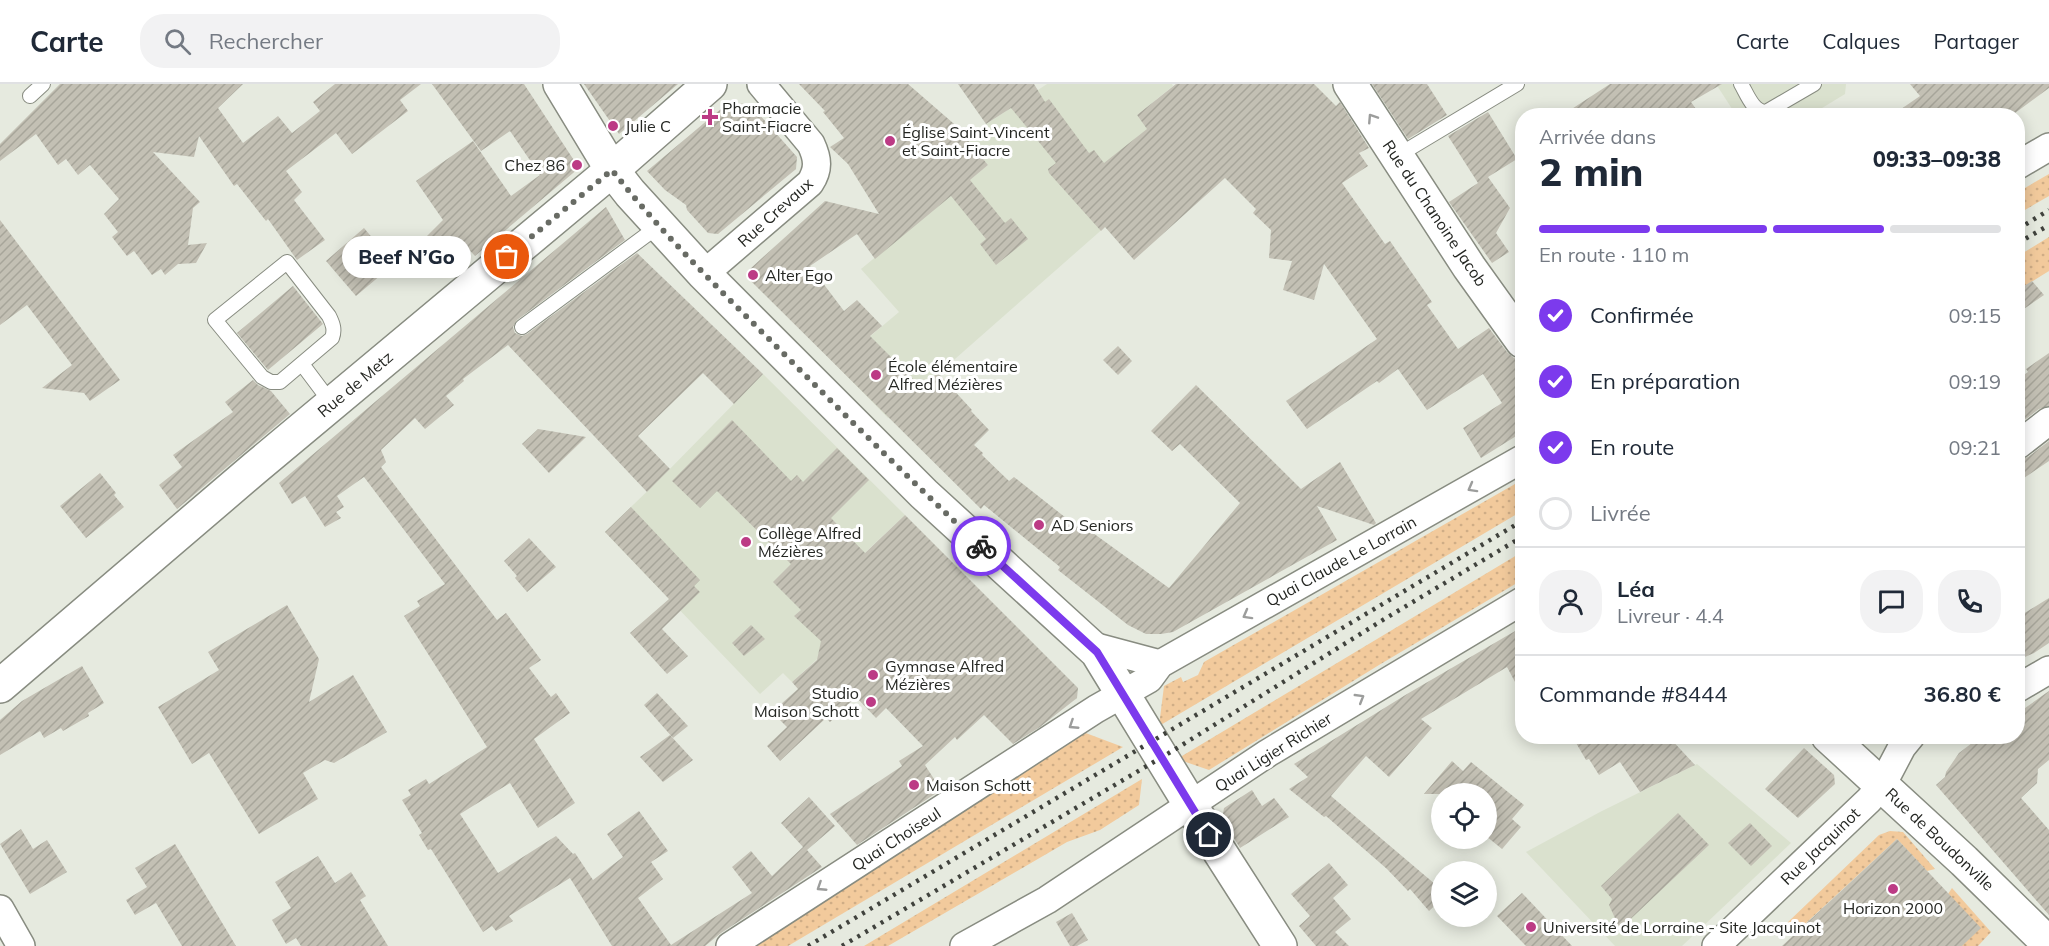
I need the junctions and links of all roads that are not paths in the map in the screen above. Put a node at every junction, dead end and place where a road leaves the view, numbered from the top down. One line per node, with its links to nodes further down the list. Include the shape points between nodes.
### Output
1 (43, 84): 9 (lane)
2 (560, 84): 15 (main road)
3 (710, 84): 15 (main road, Rue de Metz)
4 (761, 84): 17 (street, Rue Crevaux, via 811,144 818,165 816,175)
5 (1350, 84): 13 (main road, Rue du Chanoine Jacob, one-way to 5)
6 (1516, 84): 13 (lane)
7 (1741, 84): 10 (lane)
8 (1814, 84): 11 (lane)
9 (30, 96)
10 (1755, 108)
11 (1773, 108)
12 (2049, 147): 14 (street)
13 (1397, 156): 19 (main road, Rue du Chanoine Jacob)
14 (2025, 161)
15 (612, 170): 16 (main road); 21 (main road, Rue de Metz)
16 (660, 225): 17 (main road); 18 (lane)
17 (704, 274): 26 (main road, via 924,494)
18 (522, 327)
19 (1515, 331)
20 (302, 364): 20 (lane, via 280,382 271,382 262,377 215,320 287,262 334,325 332,338); 21 (lane)
21 (332, 404): 29 (main road, Rue de Metz)
22 (2049, 421): 23 (street)
23 (2025, 440)
24 (1515, 463): 27 (street, Quai Claude Le Lorrain, one-way to 27)
25 (1515, 605): 35 (street, Quai Ligier Richier, one-way to 25, via 1268,753)
26 (1089, 645): 27 (street); 31 (main road)
27 (1160, 664): 31 (street, Quai Claude Le Lorrain, via 1149,679)
28 (2049, 670): 30 (street)
29 (4, 675)
30 (2025, 684)
31 (1123, 694): 35 (main road); 39 (street, Quai Choiseul, one-way to 39)
32 (1837, 744): 34 (main road, Rue de Boudonville)
33 (1904, 744): 34 (street, Rue Jacquinot)
34 (1882, 785): 37 (main road, Rue de Boudonville); 42 (street, Rue Jacquinot)
35 (1190, 805): 40 (street, Quai Ligier Richier, via 1047,900); 41 (main road)
36 (0, 909): 38 (street)
37 (2049, 944)
38 (21, 946)
39 (730, 946)
40 (964, 946)
41 (1280, 946)
42 (1716, 946)

